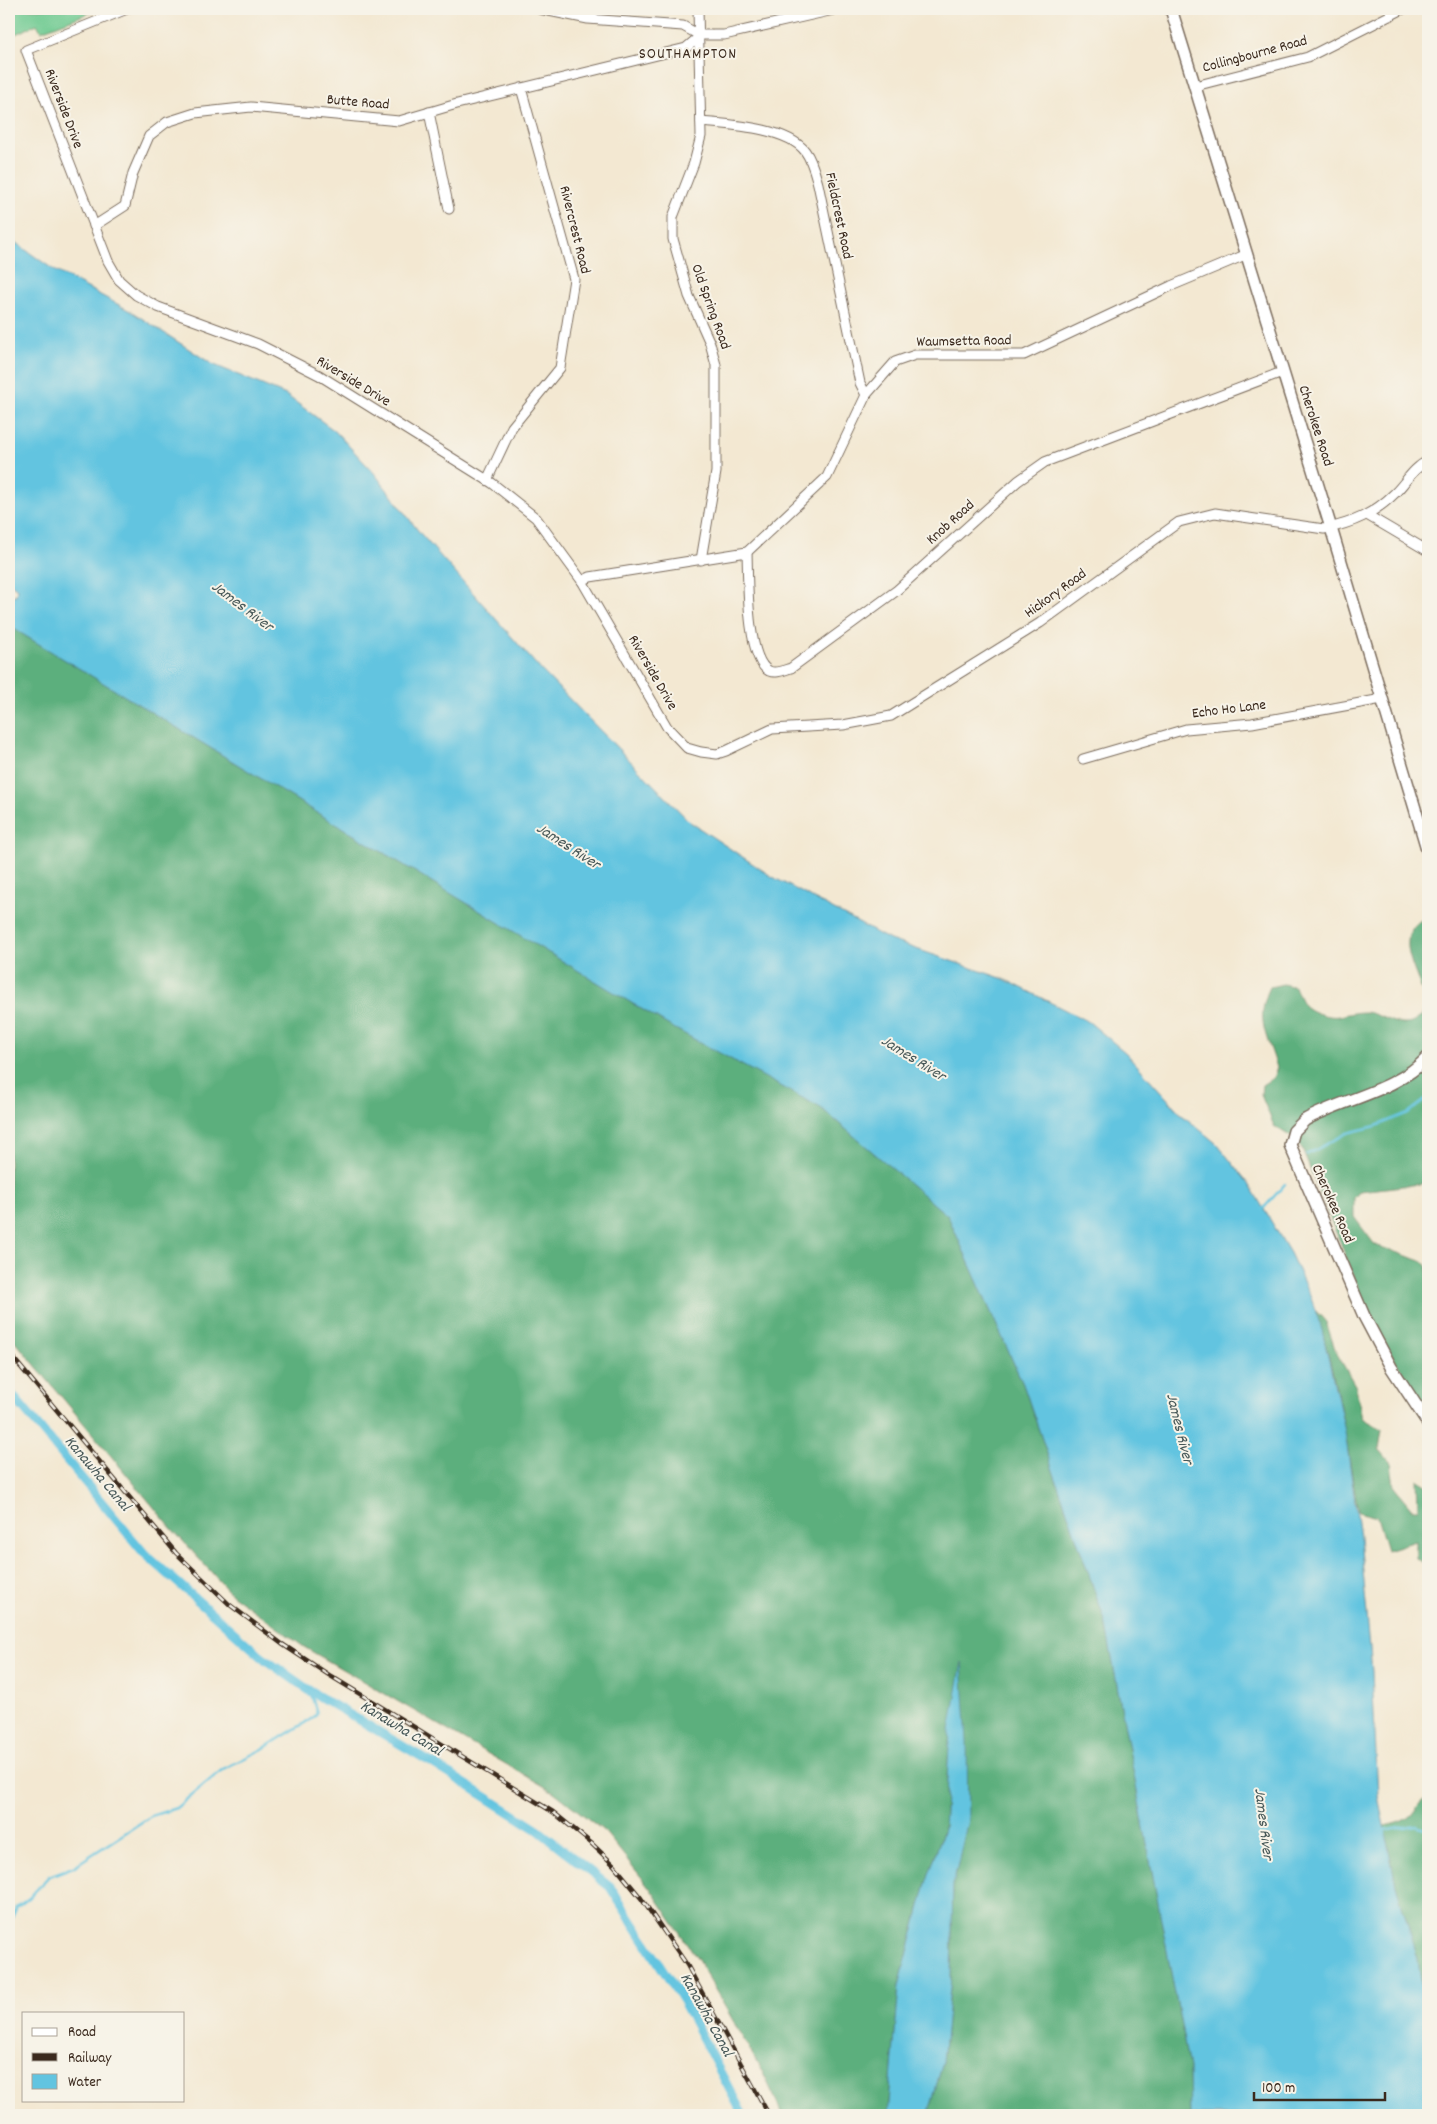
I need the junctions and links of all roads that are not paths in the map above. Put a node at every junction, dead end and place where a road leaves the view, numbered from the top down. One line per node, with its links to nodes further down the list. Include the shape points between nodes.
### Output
1 (127, 9): 13 (street, Riverside Drive, via 26,50)
2 (539, 9): 7 (street, via 588,19 683,26)
3 (698, 9): 7 (street, Old Spring Road)
4 (838, 9): 7 (street, via 724,35)
5 (1171, 9): 8 (street, Cherokee Road)
6 (1403, 9): 8 (street, Collingbourne Road, via 1308,57)
7 (699, 36): 9 (street, Butte Road, via 686,48); 11 (street, Old Spring Road)
8 (1195, 86): 14 (street, Cherokee Road)
9 (521, 88): 10 (street, Butte Road); 18 (street, Rivercrest Road, via 574,279 560,368 512,427)
10 (429, 112): 12 (street); 13 (street, Butte Road, via 399,121 252,107 195,113 167,122 150,136 134,173 125,206)
11 (701, 122): 16 (street, Fieldcrest Road, via 784,136 805,151 812,162 860,383); 23 (street, Old Spring Road, via 694,163 673,217 673,239 689,296 716,365 716,472)
12 (449, 209)
13 (94, 226): 18 (street, Riverside Drive, via 119,280 136,295 158,307 258,344 319,375)
14 (1246, 255): 15 (street, Cherokee Road); 16 (street, Waumsetta Road, via 1171,286 1024,355 914,355 895,362)
15 (1282, 372): 20 (street, Cherokee Road); 22 (street, Knob Road, via 1045,462 1018,481 896,592 791,668 774,673 760,664 756,652)
16 (866, 395): 22 (street, Waumsetta Road, via 827,477)
17 (1428, 461): 19 (street, Hickory Road, via 1420,464 1394,494)
18 (487, 480): 24 (street, Riverside Drive, via 536,518)
19 (1367, 515): 20 (street, Hickory Road); 21 (street)
20 (1331, 528): 25 (street, Cherokee Road); 26 (street, Hickory Road, via 1215,513 1179,522 1040,623 891,716 844,725 772,729 717,754)
21 (1428, 551)
22 (747, 552): 23 (street)
23 (701, 560): 24 (street, via 590,577)
24 (582, 581): 26 (street, Riverside Drive, via 667,727)
25 (1382, 699): 27 (street, Echo Ho Lane, via 1252,723 1186,729); 28 (street, Cherokee Road)
26 (687, 748)
27 (1083, 759)
28 (1428, 852)
29 (1428, 1057): 30 (street, Cherokee Road, via 1382,1088 1304,1120 1294,1131 1290,1146 1372,1332)
30 (1428, 1423)

